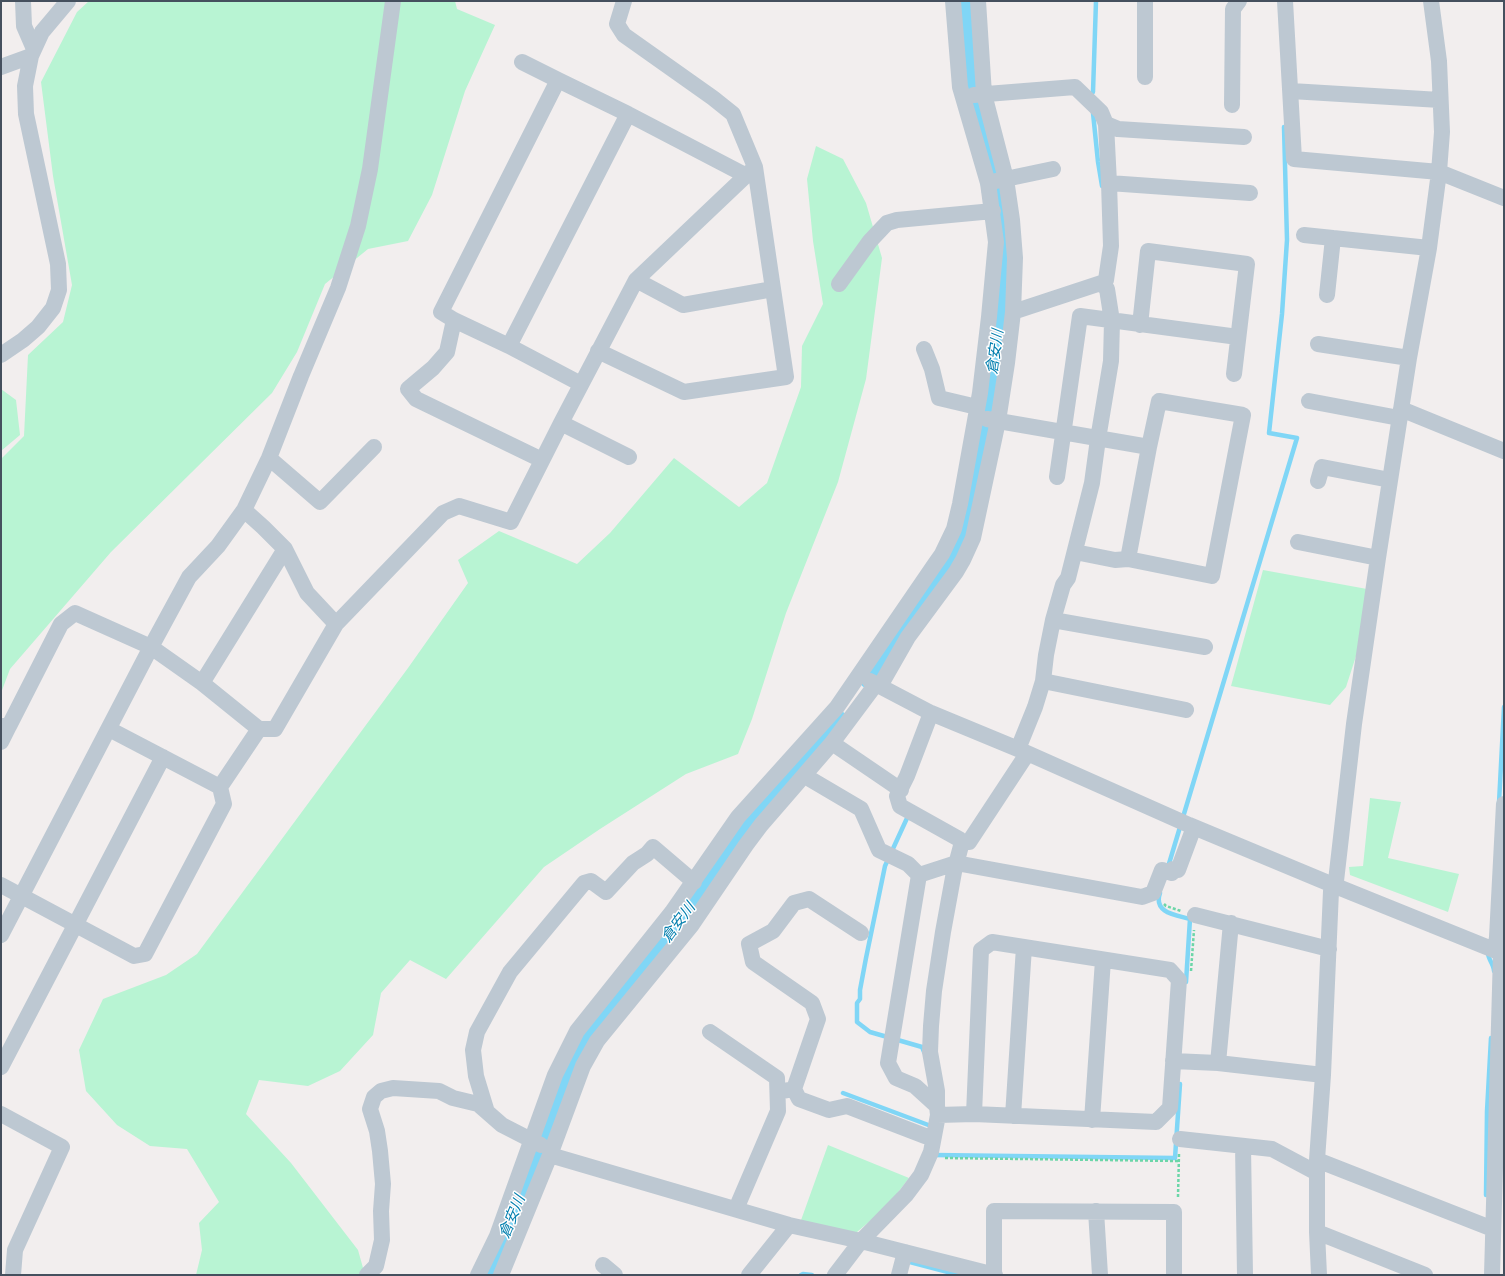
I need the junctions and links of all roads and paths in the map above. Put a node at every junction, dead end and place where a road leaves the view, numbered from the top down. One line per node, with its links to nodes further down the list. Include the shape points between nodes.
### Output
1 (23, 1): 11 (street, via 24,26)
2 (68, 1): 11 (street, via 42,32)
3 (393, 1): 63 (street, via 370,169 358,226 338,288)
4 (624, 1): 24 (street, via 617,24 624,36 733,114)
5 (953, 1): 17 (street)
6 (978, 1): 17 (street)
7 (1145, 1): 14 (street)
8 (1239, 1): 19 (street, via 1233,9)
9 (1285, 1): 16 (street)
10 (1432, 1): 18 (street)
11 (32, 53): 13 (street); 49 (street, via 24,86 26,114 58,264 59,290 53,308 38,327)
12 (522, 62): 15 (street)
13 (1, 67)
14 (1145, 77)
15 (558, 80): 20 (street); 41 (street, via 440,312)
16 (1291, 91): 18 (street); 25 (street, via 1294,159)
17 (971, 92): 21 (street, via 1075,87 1101,112); 26 (street); 27 (street)
18 (1440, 100): 25 (street, via 1442,132)
19 (1232, 105)
20 (628, 114): 24 (street); 46 (street)
21 (1106, 124): 22 (street, via 1118,129); 28 (street)
22 (1244, 137)
23 (1053, 169): 26 (street)
24 (750, 171): 35 (street); 38 (street)
25 (1439, 172): 30 (street); 34 (street)
26 (1006, 179): 27 (street); 40 (street, via 1015,258)
27 (988, 183): 31 (street)
28 (1109, 183): 29 (street); 36 (street, via 1111,236)
29 (1250, 194)
30 (1504, 198)
31 (993, 211): 37 (street, via 887,223); 55 (street, via 996,242 989,317)
32 (1304, 235): 33 (street)
33 (1333, 238): 34 (street); 39 (street)
34 (1429, 248): 50 (street)
35 (636, 280): 38 (street, via 683,305); 48 (street)
36 (1104, 283): 40 (street); 42 (street)
37 (838, 284)
38 (773, 289): 48 (street, via 786,377 684,392)
39 (1327, 295)
40 (1013, 312): 55 (street)
41 (454, 320): 46 (street); 64 (street, via 447,352 408,389 416,399)
42 (1112, 321): 43 (street); 57 (street, via 1080,316); 58 (street, via 1111,361)
43 (1140, 325): 44 (street); 44 (street, via 1148,251 1247,264)
44 (1238, 337): 51 (street)
45 (1318, 344): 50 (street)
46 (509, 346): 52 (street)
47 (924, 349): 55 (street, via 932,368 939,398)
48 (598, 351): 52 (street)
49 (1, 355)
50 (1409, 358): 54 (street)
51 (1234, 374)
52 (581, 384): 56 (street)
53 (1309, 401): 54 (street)
54 (1400, 413): 61 (street); 66 (street)
55 (985, 416): 57 (street); 78 (street, via 954,529 948,542); 81 (street, via 981,506 973,538 956,572 908,638)
56 (561, 423): 62 (street); 64 (street)
57 (1064, 431): 58 (street); 65 (street)
58 (1101, 439): 60 (street); 71 (street)
59 (374, 447): 63 (street, via 320,502)
60 (1149, 447): 73 (street); 73 (street, via 1160,401 1243,415 1212,576)
61 (1504, 451)
62 (629, 457)
63 (269, 458): 68 (street)
64 (542, 460): 75 (street, via 511,522 459,506 443,513)
65 (1057, 477)
66 (1390, 480): 67 (street, via 1322,467); 72 (street)
67 (1318, 481)
68 (244, 510): 70 (street); 77 (street, via 218,546 189,577)
69 (1298, 542): 72 (street)
70 (285, 549): 75 (street, via 307,594); 80 (street)
71 (1075, 552): 73 (street, via 1115,560); 74 (street)
72 (1378, 558): 103 (street, via 1354,724 1336,881)
73 (1128, 559)
74 (1053, 620): 76 (street); 79 (street, via 1046,655)
75 (336, 624): 88 (street, via 276,729)
76 (1205, 647)
77 (151, 648): 80 (street); 86 (street, via 75,613 61,624); 87 (street)
78 (858, 675): 81 (street); 83 (street)
79 (1047, 681): 82 (street); 91 (street)
80 (202, 683): 88 (street)
81 (878, 685): 84 (street); 85 (street)
82 (1186, 710)
83 (833, 712): 85 (street); 101 (street, via 738,817)
84 (931, 713): 91 (street); 95 (street)
85 (847, 722): 90 (street)
86 (5, 726): 89 (street)
87 (109, 729): 92 (street); 104 (street)
88 (259, 729): 94 (street)
89 (1, 742)
90 (832, 744): 93 (street); 95 (street)
91 (1021, 748): 97 (street); 98 (street, via 969,842)
92 (163, 757): 94 (street); 108 (street)
93 (805, 776): 100 (street, via 861,809 879,850 908,864); 132 (street, via 761,825 691,926 597,1041 583,1066)
94 (220, 787): 108 (street, via 224,804 145,954 134,956)
95 (901, 790): 98 (street, via 897,796 900,806)
96 (1504, 804): 112 (street)
97 (1187, 823): 99 (street, via 1178,870 1173,870 1172,873 1162,870 1153,893 1142,897); 103 (street)
98 (962, 842): 99 (street)
99 (960, 864): 100 (street); 122 (street, via 942,939 931,1026 930,1052 937,1091)
100 (919, 875): 122 (street, via 888,1063 896,1078 915,1086)
101 (694, 882): 123 (street, via 653,847 633,863 606,892 591,881 584,883 510,972 477,1032 473,1050 476,1076); 129 (street, via 577,1031 555,1075)
102 (1, 885): 104 (street)
103 (1333, 885): 112 (street); 113 (street)
104 (22, 895): 108 (street); 110 (street)
105 (1163, 901): 106 (path, via 1166,906)
106 (1195, 914): 107 (street)
107 (1231, 923): 113 (street); 117 (street)
108 (75, 925): 118 (street)
109 (861, 933): 120 (street, via 809,899 794,903 773,930 749,944 753,962 812,1002 818,1019)
110 (1, 935)
111 (1024, 947): 114 (street); 125 (street, via 992,942 982,950); 126 (street)
112 (1495, 949): 139 (street)
113 (1329, 950): 119 (street)
114 (1103, 960): 116 (street, via 1170,970 1179,980); 127 (street)
115 (710, 1032): 121 (street, via 777,1078)
116 (1173, 1061): 117 (street); 127 (street, via 1170,1108 1156,1122)
117 (1218, 1063): 119 (street)
118 (1, 1067)
119 (1323, 1076): 135 (street)
120 (794, 1089): 121 (street); 128 (street, via 799,1099 829,1110 847,1106)
121 (777, 1092): 136 (street, via 778,1111)
122 (935, 1106): 125 (street); 133 (street)
123 (487, 1112): 129 (street, via 502,1126); 147 (street, via 478,1104 438,1092 393,1088 381,1091 374,1098 370,1109 380,1151 383,1184 382,1240 376,1266)
124 (1, 1114): 146 (street, via 62,1147 15,1250)
125 (974, 1114): 126 (street)
126 (1013, 1116): 127 (street)
127 (1092, 1120)
128 (925, 1136)
129 (531, 1139): 132 (street); 148 (street, via 497,1236)
130 (1180, 1139): 131 (street)
131 (1243, 1146): 135 (street, via 1272,1150); 155 (street)
132 (550, 1153): 136 (street); 149 (street)
133 (929, 1158): 134 (path); 141 (street, via 921,1175 906,1195)
134 (1178, 1161)
135 (1317, 1166): 139 (street); 140 (street)
136 (736, 1209): 138 (street)
137 (1096, 1211): 152 (street, via 994,1211); 153 (street); 154 (street, via 1174,1212)
138 (789, 1225): 141 (street); 150 (street)
139 (1488, 1227): 158 (street)
140 (1317, 1232): 156 (street); 157 (street)
141 (861, 1241): 142 (street); 151 (street)
142 (902, 1262): 144 (street)
143 (1, 1270): 145 (street)
144 (972, 1273): 152 (street)
145 (5, 1275)
146 (13, 1275)
147 (367, 1275)
148 (478, 1275)
149 (501, 1275)
150 (749, 1275)
151 (835, 1275)
152 (994, 1275)
153 (1100, 1275)
154 (1174, 1275)
155 (1245, 1275)
156 (1319, 1275)
157 (1425, 1275)
158 (1492, 1275)

